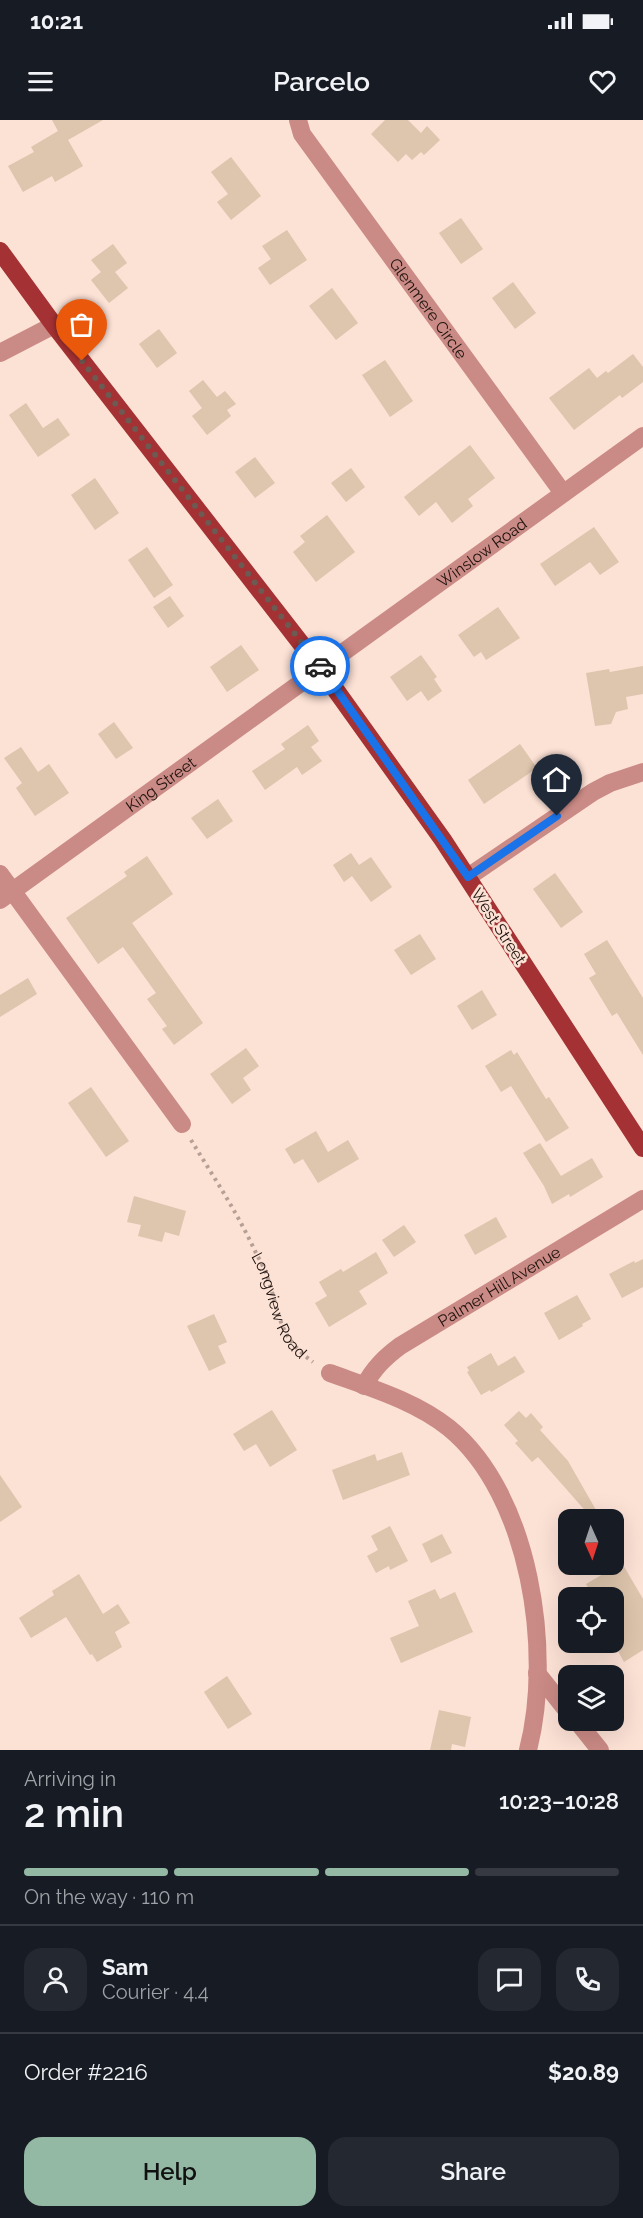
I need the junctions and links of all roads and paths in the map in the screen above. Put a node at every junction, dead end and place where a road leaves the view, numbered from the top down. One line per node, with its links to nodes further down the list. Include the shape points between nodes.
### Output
1 (298, 120): 6 (street, Glenmere Circle, via 302,134)
2 (0, 252): 3 (main road, West Street)
3 (54, 325): 4 (street); 7 (main road, West Street)
4 (0, 353)
5 (643, 436): 6 (street, Winslow Road)
6 (563, 494): 7 (street, Winslow Road)
7 (321, 668): 10 (main road, West Street); 11 (street, King Street)
8 (643, 772): 10 (street, via 593,792)
9 (0, 874): 11 (street)
10 (468, 877): 13 (main road, West Street)
11 (6, 896): 12 (street)
12 (182, 1124): 15 (path, Longview Road, via 254,1249 284,1329 297,1348)
13 (643, 1148)
14 (643, 1199): 16 (street, Palmer Hill Avenue, via 400,1346 372,1371)
15 (330, 1373): 16 (street)
16 (364, 1386): 17 (street, via 407,1403 442,1423 467,1445 491,1477 524,1562)
17 (537, 1673): 18 (street); 20 (street)
18 (558, 1699)
19 (585, 1731): 21 (street)
20 (528, 1750)
21 (600, 1750)

